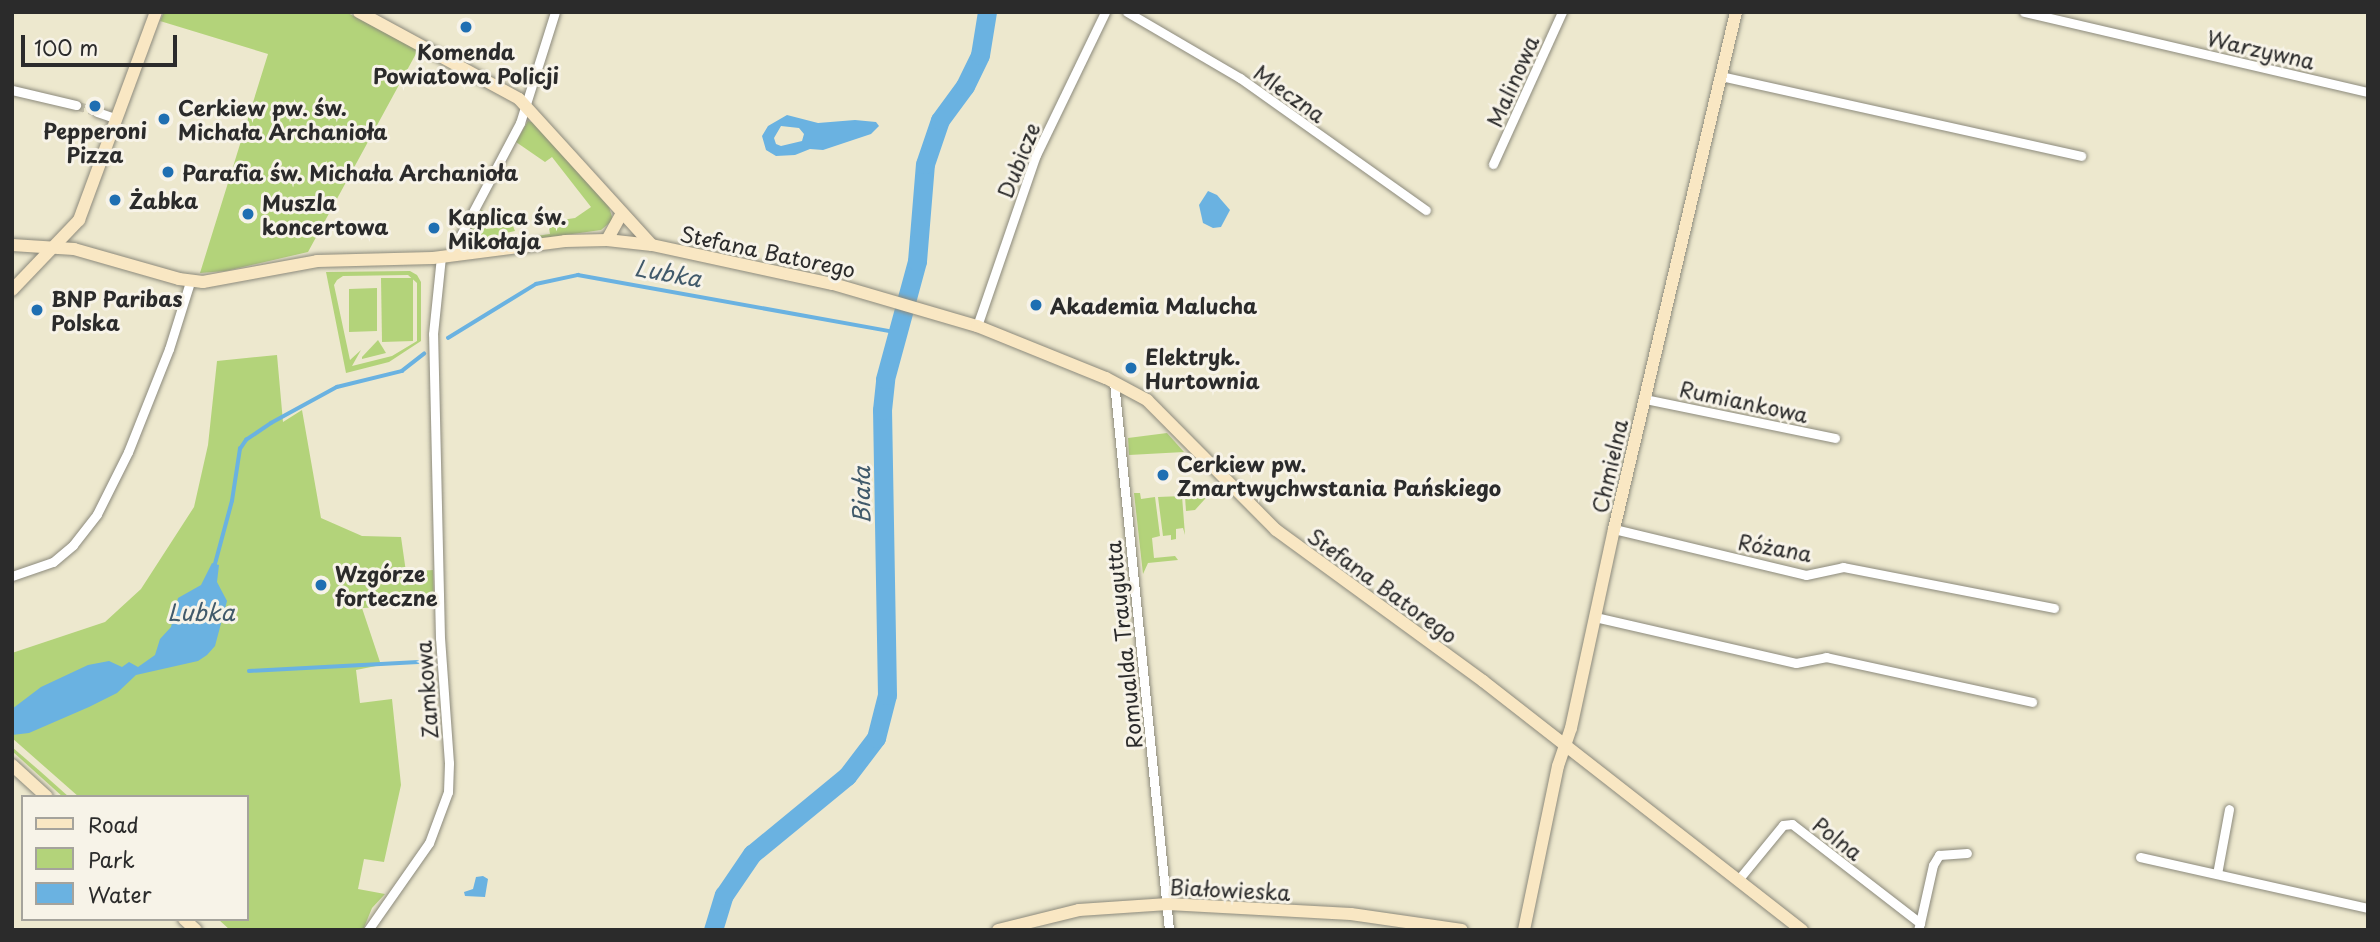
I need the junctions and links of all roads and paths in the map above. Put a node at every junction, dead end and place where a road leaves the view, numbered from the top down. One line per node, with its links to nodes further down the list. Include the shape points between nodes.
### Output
1 (156, 12): 15 (street)
2 (359, 12): 12 (street)
3 (555, 12): 12 (street, Zamkowa)
4 (1105, 12): 27 (street, Dubicze, via 1036,155)
5 (1127, 12): 18 (street, Mleczna, via 1240,78)
6 (1562, 12): 17 (street, Malinowa)
7 (1736, 12): 9 (street, Chmielna)
8 (2024, 12): 11 (street, Warzywna)
9 (1721, 76): 16 (street); 29 (street, Chmielna)
10 (12, 90): 13 (street)
11 (2368, 92)
12 (525, 104): 19 (street); 24 (street, Zamkowa, via 520,123)
13 (76, 105)
14 (97, 112): 15 (street)
15 (117, 119): 23 (street, via 84,209)
16 (2081, 156)
17 (1493, 164)
18 (1426, 210)
19 (622, 213): 20 (street); 22 (street)
20 (607, 240): 22 (street, Stefana Batorego); 24 (street, Stefana Batorego)
21 (12, 245): 23 (street, Stefana Batorego)
22 (652, 245): 27 (street, Stefana Batorego, via 875,295)
23 (54, 248): 25 (street, Stefana Batorego, via 85,251); 26 (street)
24 (448, 257): 25 (street, Stefana Batorego, via 317,261 226,280); 48 (street, Zamkowa, via 433,334 448,792 429,843)
25 (190, 282): 32 (street, via 170,349 97,514 73,545 52,562)
26 (12, 290)
27 (977, 326): 28 (street, Stefana Batorego)
28 (1114, 382): 36 (street, Stefana Batorego, via 1159,409 1276,530); 44 (street, Romualda Traugutta)
29 (1645, 399): 30 (street, Rumiankowa); 31 (street, Chmielna)
30 (1835, 438)
31 (1614, 529): 33 (street, Różana, via 1806,575 1843,567); 34 (street, Chmielna)
32 (12, 576)
33 (2054, 608)
34 (1595, 617): 35 (street, via 1796,663 1826,657); 36 (street, Chmielna)
35 (2032, 702)
36 (1565, 745): 43 (street, Stefana Batorego); 52 (street, Chmielna)
37 (12, 765): 38 (street)
38 (45, 795)
39 (2229, 809): 42 (street)
40 (1967, 853): 47 (street, via 1939,855)
41 (2140, 857): 42 (street)
42 (2217, 874): 45 (street)
43 (1738, 880): 47 (street, Polna, via 1783,825 1792,824); 53 (street, Stefana Batorego)
44 (1168, 904): 46 (street, Białowieska); 49 (street, Białowieska, via 1079,910); 50 (street, Romualda Traugutta)
45 (2368, 908)
46 (1394, 924): 51 (street, Białowieska)
47 (1919, 927)
48 (368, 930)
49 (998, 930)
50 (1169, 930)
51 (1462, 930)
52 (1524, 930)
53 (1802, 930)

